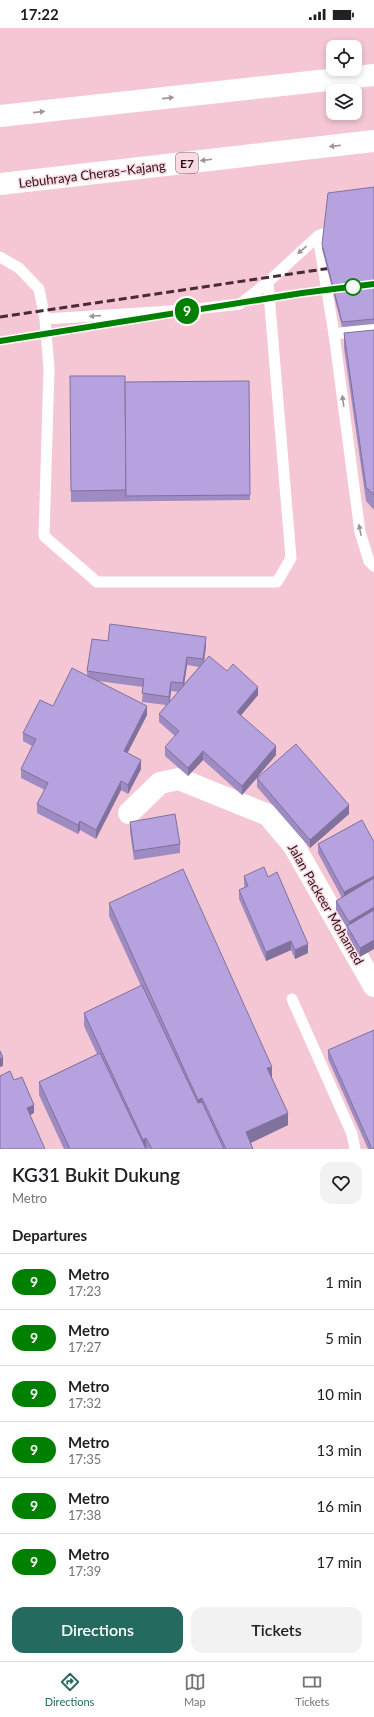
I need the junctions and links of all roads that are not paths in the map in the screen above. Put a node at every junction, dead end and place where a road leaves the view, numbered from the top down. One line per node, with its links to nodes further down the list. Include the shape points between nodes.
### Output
1 (374, 68): 3 (main road)
2 (374, 76): 3 (main road)
3 (311, 83): 4 (main road, one-way to 3)
4 (0, 116)
5 (374, 141): 6 (main road, Lebuhraya Cheras–Kajang / E7, one-way to 6)
6 (0, 184)
7 (345, 225): 8 (lane)
8 (318, 236): 10 (lane, one-way to 10); 13 (lane)
9 (0, 256): 11 (lane, via 19,268 39,289)
10 (268, 282): 11 (lane, one-way to 11, via 240,304); 11 (lane, via 292,558 277,582 97,582 44,536 49,369)
11 (46, 319)
12 (374, 329): 13 (lane)
13 (334, 334): 14 (lane, one-way to 13, via 369,561 360,532)
14 (374, 566)
15 (129, 813): 16 (main road, Jalan Packeer Mohamed, via 160,783 179,779 268,815 294,846)
16 (374, 986)
17 (292, 999): 18 (lane, via 352,1134)
18 (355, 1149)

